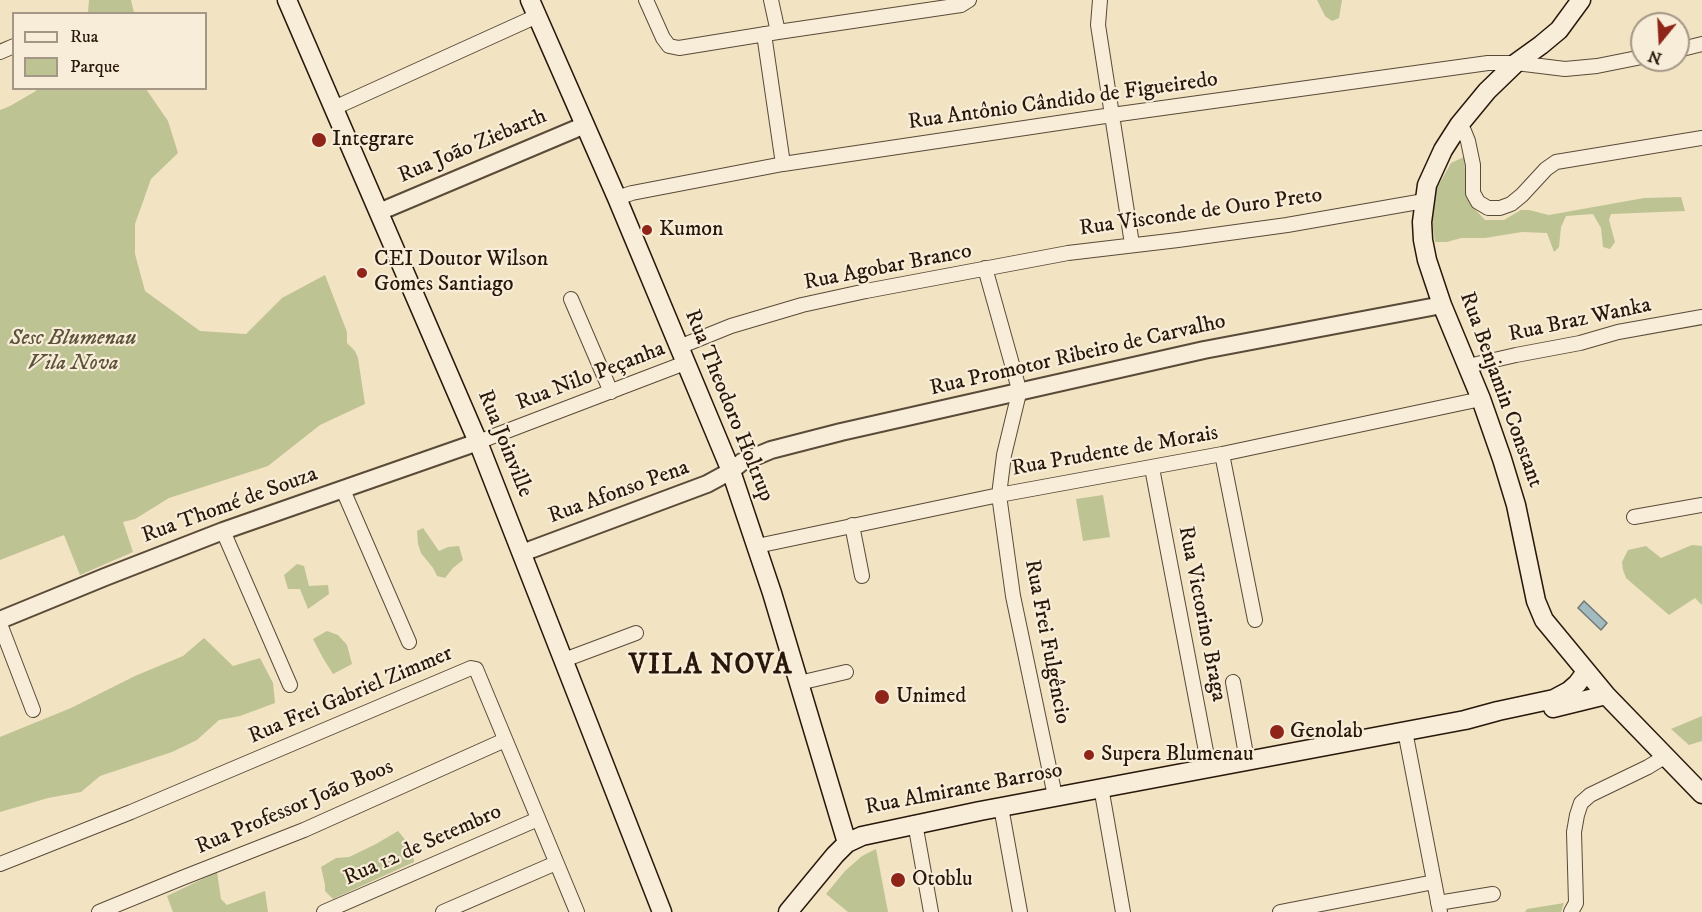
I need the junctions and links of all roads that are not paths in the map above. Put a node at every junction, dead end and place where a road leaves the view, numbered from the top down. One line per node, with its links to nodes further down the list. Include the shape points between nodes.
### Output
1 (287, 0): 11 (main road, Rua Joinville)
2 (646, 0): 8 (street, via 669,46 679,48)
3 (771, 0): 8 (street)
4 (969, 0): 8 (street, via 961,5)
5 (1100, 0): 12 (street, via 1098,25)
6 (1581, 0): 10 (main road, Rua Benjamin Constant, via 1559,30)
7 (533, 8): 11 (street); 13 (main road, Rua Theodoro Holtrup)
8 (771, 33): 16 (street)
9 (1630, 59): 10 (street, Rua Antônio Cândido de Figueiredo, via 1565,69)
10 (1516, 63): 12 (street, Rua Antônio Cândido de Figueiredo, via 1488,63); 14 (main road, Rua Benjamin Constant)
11 (334, 108): 19 (main road, Rua Joinville)
12 (1112, 116): 16 (street, Rua Antônio Cândido de Figueiredo); 20 (street)
13 (585, 125): 17 (main road, Rua Theodoro Holtrup); 19 (street, Rua João Ziebarth)
14 (1459, 125): 15 (street, via 1468,141 1473,165 1473,193 1488,208 1511,204 1556,162); 18 (main road, Rua Benjamin Constant, via 1433,170)
15 (1702, 138)
16 (783, 164): 17 (street, Rua Antônio Cândido de Figueiredo)
17 (617, 198): 25 (main road, Rua Theodoro Holtrup)
18 (1424, 201): 20 (street, Rua Visconde de Ouro Preto, via 1287,225); 23 (main road, Rua Benjamin Constant, via 1423,240)
19 (379, 212): 30 (main road, Rua Joinville)
20 (1132, 244): 21 (street, Rua Visconde de Ouro Preto)
21 (985, 268): 25 (street, Rua Agobar Branco, via 802,305 731,326); 28 (street, Rua Agobar Branco)
22 (571, 299): 27 (street)
23 (1442, 305): 26 (main road, Rua Benjamin Constant); 28 (street, Rua Promotor Ribeiro de Carvalho, via 1204,350)
24 (1702, 317): 26 (street, Rua Braz Wanka)
25 (682, 355): 27 (street, Rua Nilo Peçanha); 33 (main road, Rua Theodoro Holtrup)
26 (1468, 366): 29 (main road, Rua Benjamin Constant)
27 (610, 392): 30 (street, Rua Nilo Peçanha)
28 (1018, 393): 33 (street, Rua Promotor Ribeiro de Carvalho, via 777,448); 35 (street, Rua Frei Fulgêncio)
29 (1481, 399): 31 (street, Rua Prudente de Morais); 49 (main road, Rua Benjamin Constant, via 1516,505 1536,601 1544,620)
30 (478, 442): 34 (street, Rua Thomé de Souza); 41 (main road, Rua Joinville)
31 (1222, 454): 32 (street, Rua Prudente de Morais); 43 (street)
32 (1152, 468): 35 (street, Rua Prudente de Morais); 60 (street, Rua Victorino Braga)
33 (730, 471): 40 (main road, Rua Theodoro Holtrup); 41 (street, Rua Afonso Pena, via 707,484)
34 (343, 490): 39 (street, Rua Thomé de Souza); 46 (street)
35 (999, 495): 38 (street, Rua Prudente de Morais); 63 (street, Rua Frei Fulgêncio, via 1014,602)
36 (1702, 505): 37 (street)
37 (1634, 517)
38 (852, 525): 40 (street, Rua Prudente de Morais); 42 (street)
39 (223, 531): 44 (street, Rua Thomé de Souza); 52 (street)
40 (757, 546): 51 (main road, Rua Theodoro Holtrup)
41 (522, 553): 47 (main road, Rua Joinville)
42 (862, 576)
43 (1255, 620)
44 (0, 622): 54 (street)
45 (636, 633): 47 (street)
46 (409, 642)
47 (564, 660): 77 (main road, Rua Joinville)
48 (846, 672): 51 (street)
49 (1586, 672): 53 (main road, Rua Benjamin Constant); 55 (main road, Rua Almirante Barroso, via 1569,692 1554,699)
50 (1233, 682): 59 (street)
51 (799, 683): 67 (main road, Rua Theodoro Holtrup)
52 (290, 685)
53 (1606, 695): 55 (main road, Rua Almirante Barroso, via 1500,718); 58 (main road, Rua Benjamin Constant)
54 (33, 710)
55 (1465, 720): 56 (main road, Rua Almirante Barroso)
56 (1405, 731): 59 (main road, Rua Almirante Barroso); 70 (street)
57 (505, 740): 65 (street, Rua Frei Gabriel Zimmer); 69 (street, Rua Frei Gabriel Zimmer, via 476,669 471,668); 73 (street, Rua Professor João Boos, via 304,830)
58 (1666, 756): 62 (main road, Rua Benjamin Constant); 83 (street, via 1581,803 1574,832 1576,903)
59 (1247, 760): 60 (main road, Rua Almirante Barroso)
60 (1209, 768): 61 (main road, Rua Almirante Barroso)
61 (1101, 788): 63 (main road, Rua Almirante Barroso); 81 (street)
62 (1702, 794)
63 (1055, 796): 64 (main road, Rua Almirante Barroso)
64 (1001, 807): 66 (main road, Rua Almirante Barroso); 80 (street)
65 (538, 819): 68 (street, Rua Frei Gabriel Zimmer); 74 (street, Rua 12 de Setembro)
66 (915, 824): 67 (main road, Rua Almirante Barroso); 79 (street)
67 (847, 843): 78 (main road, Rua Almirante Barroso)
68 (556, 863): 75 (street); 76 (street, Rua Frei Gabriel Zimmer)
69 (0, 864)
70 (1434, 882): 72 (street); 82 (street)
71 (1493, 894): 72 (street)
72 (1439, 907)
73 (99, 912)
74 (324, 912)
75 (442, 912)
76 (577, 912)
77 (662, 912)
78 (788, 912)
79 (931, 912)
80 (1020, 912)
81 (1123, 912)
82 (1280, 912)
83 (1571, 912)

